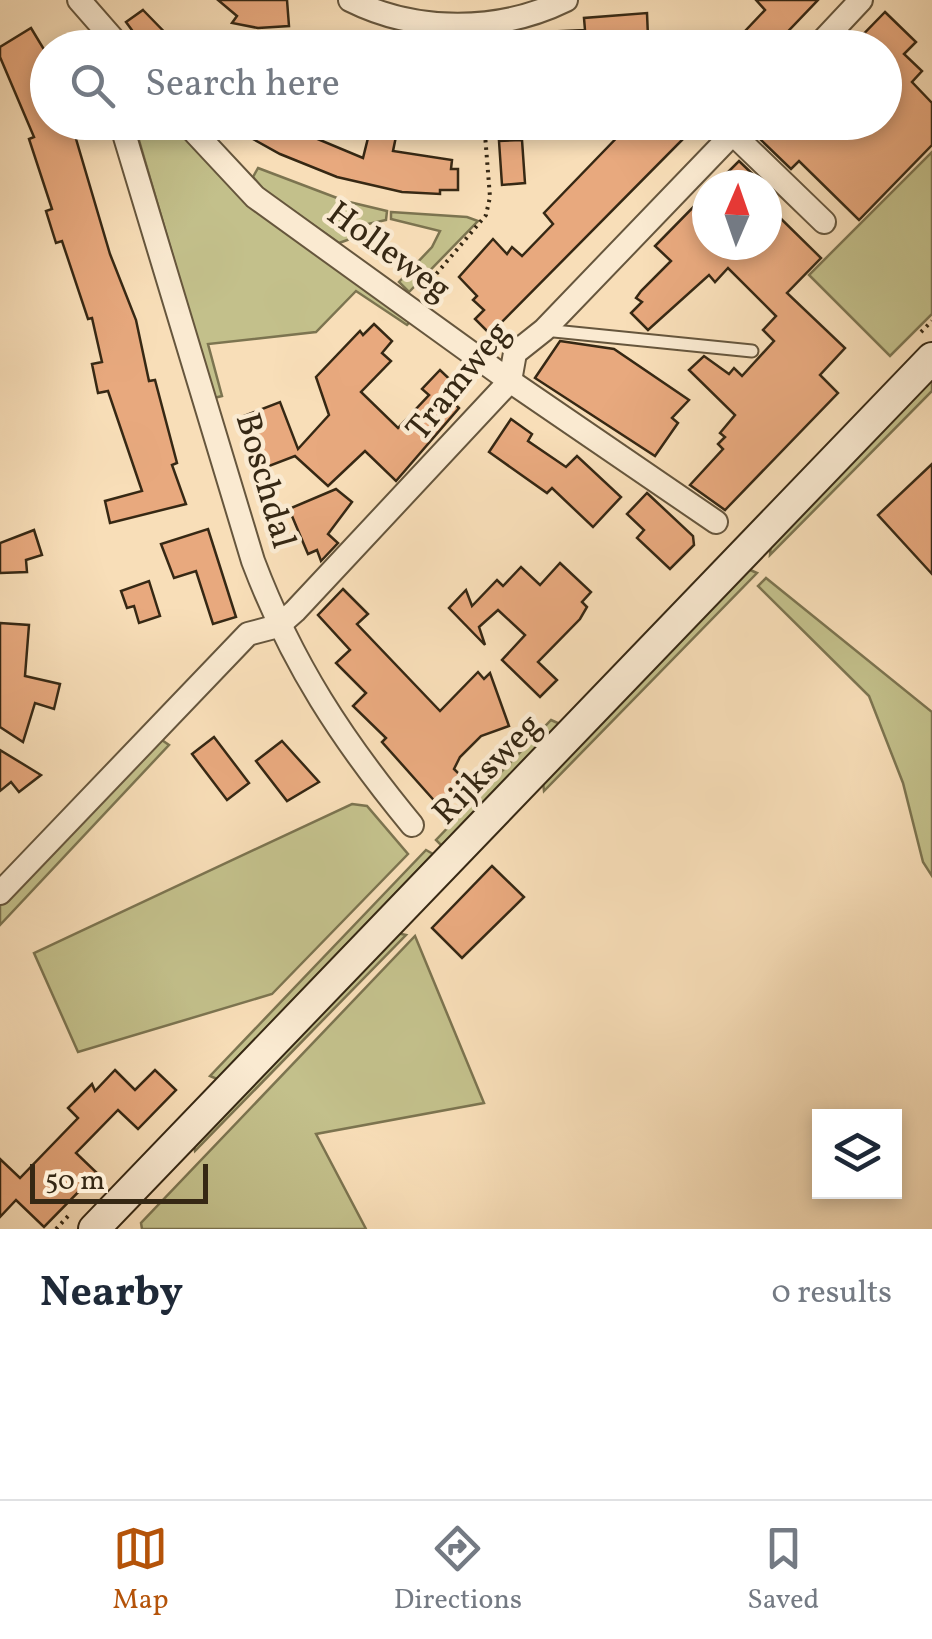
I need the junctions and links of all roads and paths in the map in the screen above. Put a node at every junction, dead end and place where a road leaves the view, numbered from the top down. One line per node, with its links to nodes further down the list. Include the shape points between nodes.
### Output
1 (78, 0): 5 (street)
2 (350, 0): 3 (street, via 426,25 477,24)
3 (566, 0)
4 (862, 0): 6 (street)
5 (105, 30)
6 (833, 30)
7 (126, 140): 19 (street, Boschdal)
8 (202, 140): 13 (street, Holleweg, via 255,197)
9 (485, 140): 13 (path, via 486,216)
10 (726, 140): 14 (street, Tramweg)
11 (749, 140): 12 (street, Tramweg)
12 (824, 222)
13 (410, 306): 17 (street, Holleweg)
14 (544, 330): 15 (lane); 17 (street, Tramweg, via 515,353)
15 (752, 351)
16 (932, 358): 22 (main road, Rijksweg)
17 (510, 381): 18 (street, Holleweg); 19 (street, Tramweg)
18 (716, 522)
19 (278, 626): 20 (street, Boschdal, via 345,740); 21 (street, Tramweg, via 248,634)
20 (412, 825)
21 (0, 893)
22 (94, 1229)

